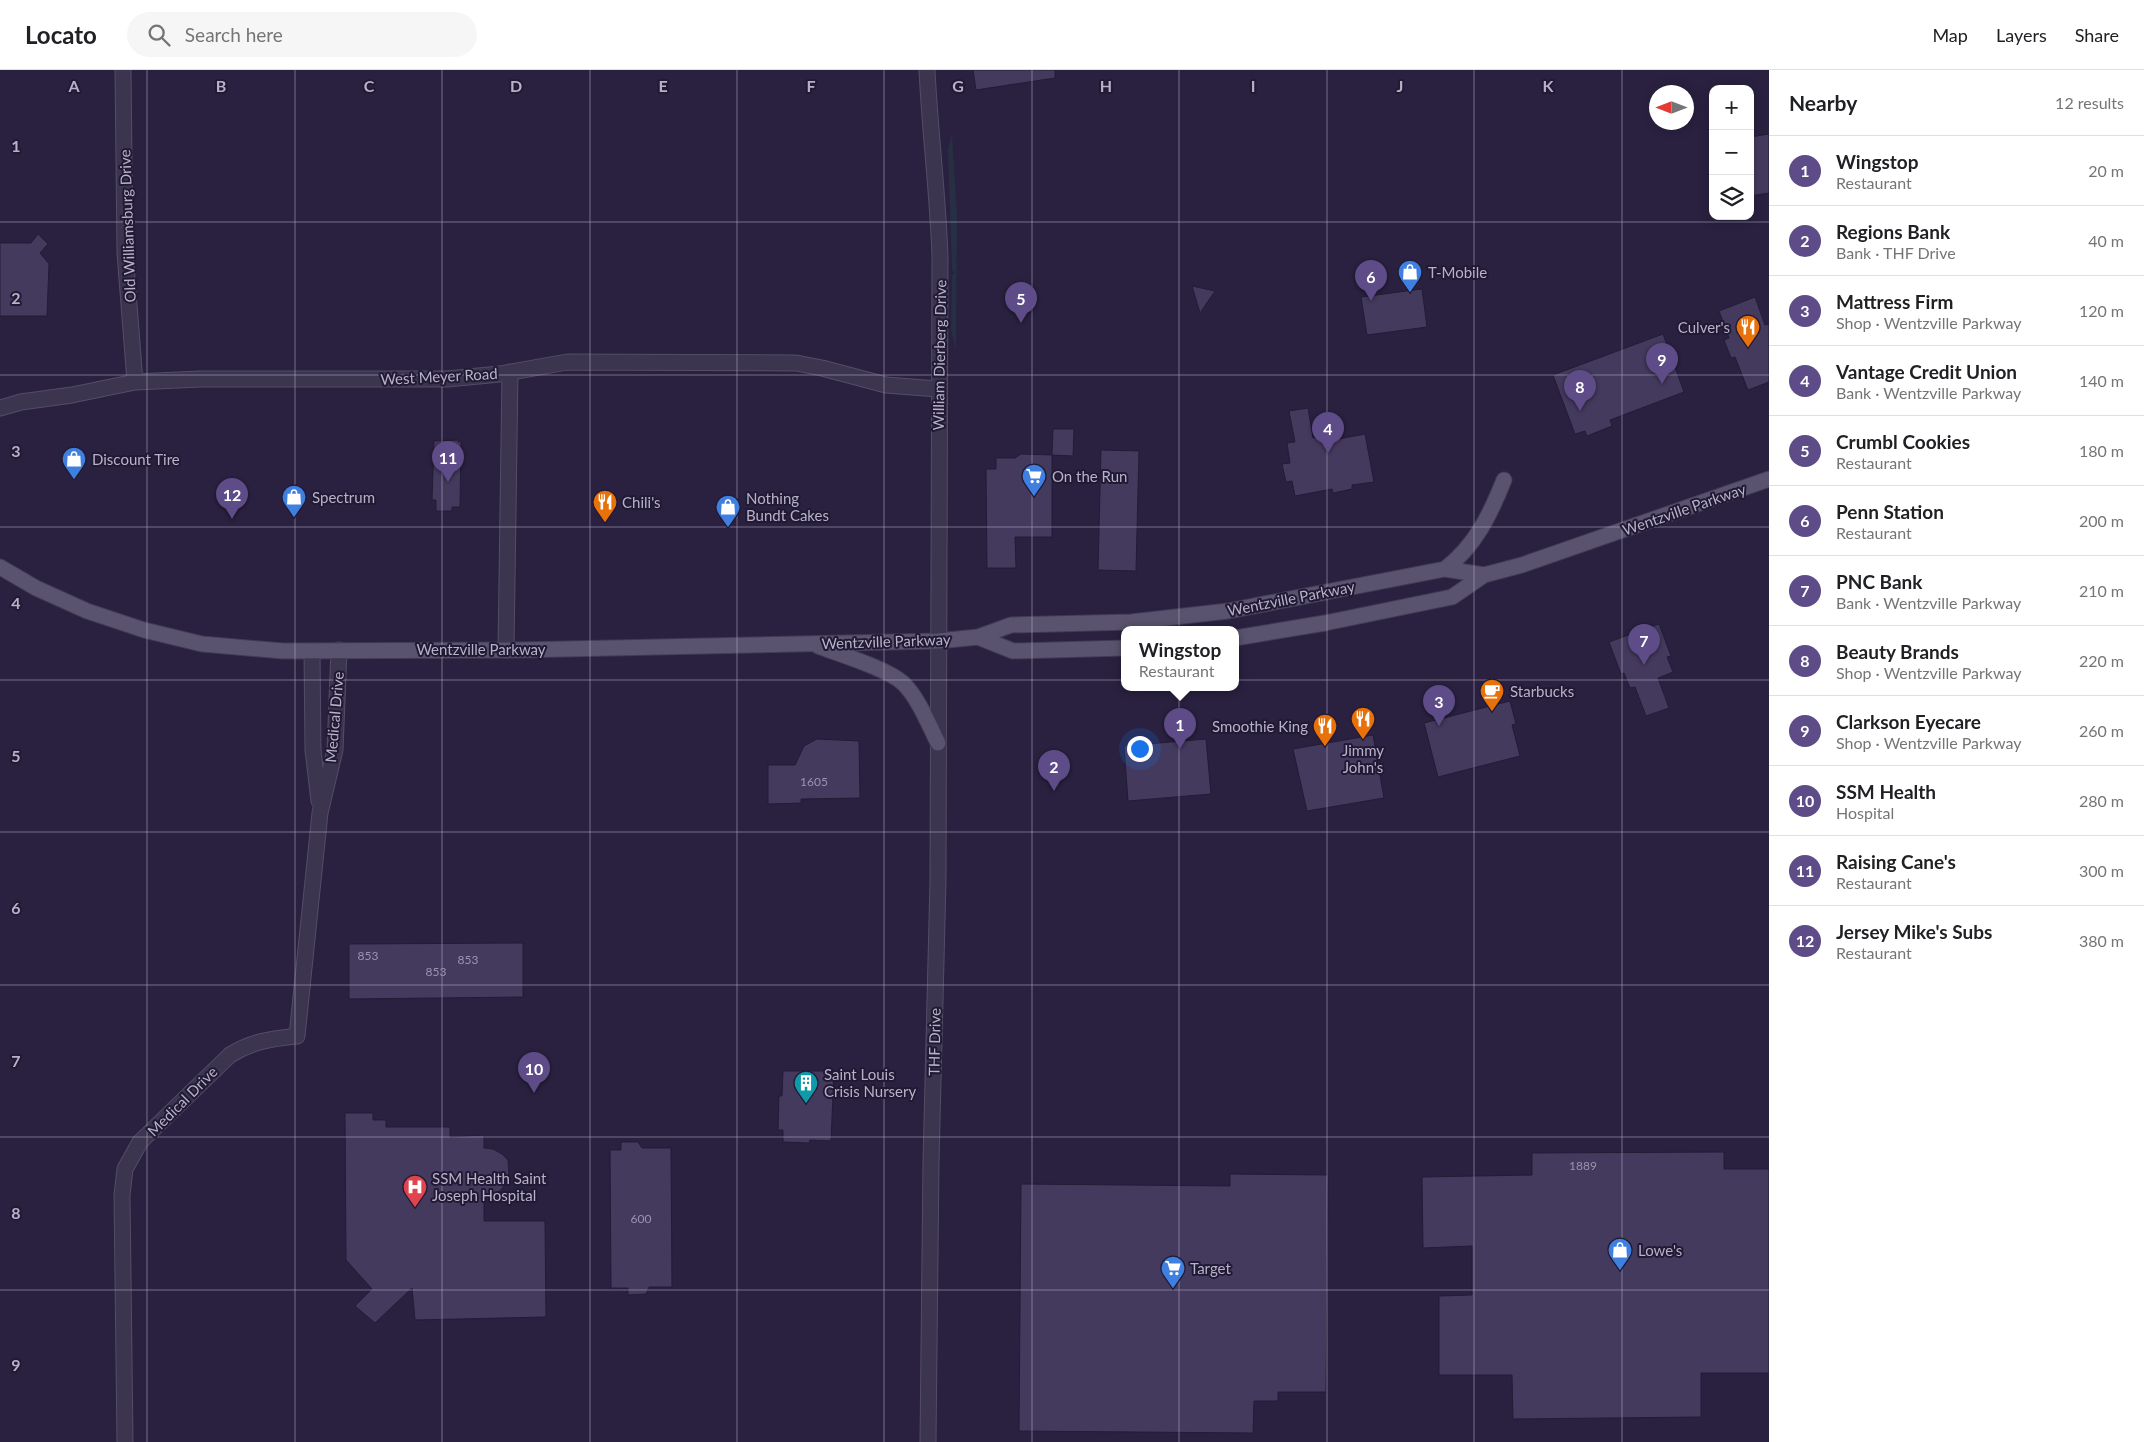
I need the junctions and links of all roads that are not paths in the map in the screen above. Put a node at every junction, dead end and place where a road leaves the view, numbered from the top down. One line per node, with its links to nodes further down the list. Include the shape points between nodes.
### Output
1 (123, 70): 4 (street, Old Williamsburg Drive, via 125,253)
2 (927, 70): 5 (street, William Dierberg Drive, via 938,214)
3 (510, 372): 4 (street, West Meyer Road, via 447,379); 5 (street, West Meyer Road, via 567,362 796,363 886,385); 19 (street)
4 (135, 382): 6 (street, West Meyer Road)
5 (938, 389): 14 (street, William Dierberg Drive)
6 (0, 408)
7 (1769, 479): 11 (main road, Wentzville Parkway, via 1522,565)
8 (1504, 480): 10 (main road, via 1476,538)
9 (0, 567): 17 (main road, Wentzville Parkway, via 87,611 144,630 202,644 284,651)
10 (1445, 569): 11 (main road, Wentzville Parkway); 12 (main road, Wentzville Parkway, via 1228,611 1131,622 1011,625)
11 (1484, 575): 13 (main road, Wentzville Parkway, via 1452,597)
12 (978, 637): 14 (main road, Wentzville Parkway); 16 (main road, Wentzville Parkway, via 1013,651)
13 (1239, 637)
14 (938, 641): 15 (main road, Wentzville Parkway); 20 (street, THF Drive)
15 (812, 644): 19 (main road, Wentzville Parkway); 20 (main road, via 902,682 919,705)
16 (1121, 648)
17 (312, 650): 18 (main road, Wentzville Parkway); 21 (street, Medical Drive, via 313,750)
18 (339, 650): 19 (main road, Wentzville Parkway); 21 (street, Medical Drive, via 335,750)
19 (506, 650)
20 (938, 743): 23 (street, THF Drive)
21 (320, 813): 22 (street, Medical Drive, via 297,1036 247,1044 230,1055 140,1142 125,1169 122,1195)
22 (125, 1442)
23 (928, 1442)

